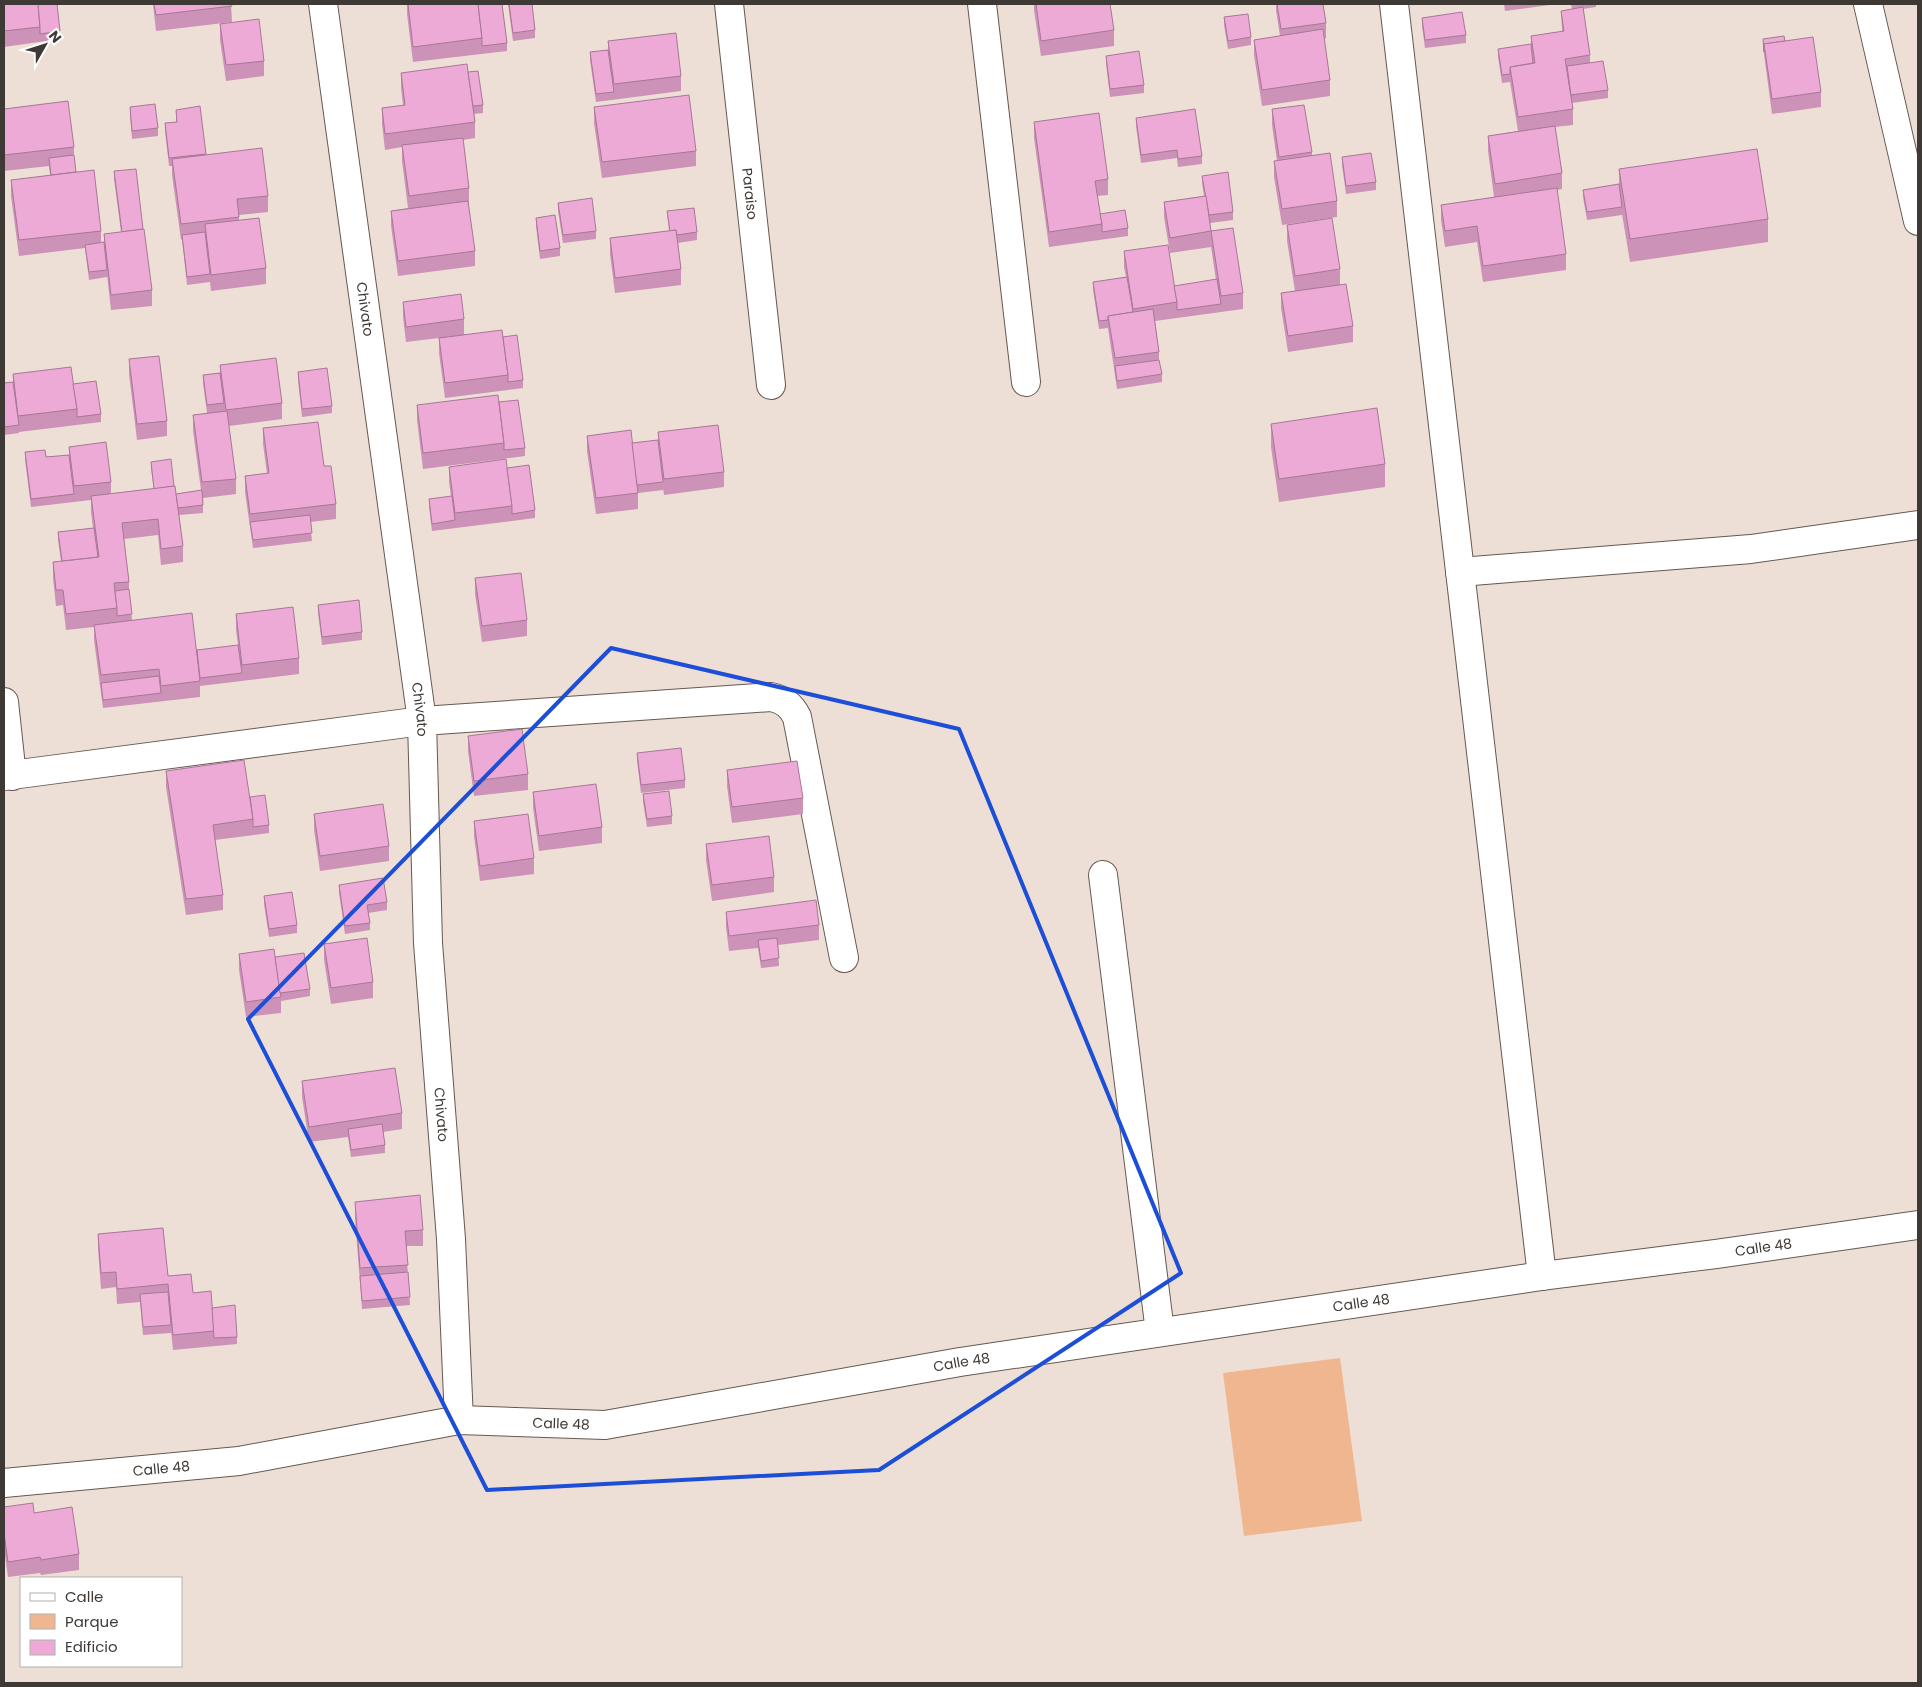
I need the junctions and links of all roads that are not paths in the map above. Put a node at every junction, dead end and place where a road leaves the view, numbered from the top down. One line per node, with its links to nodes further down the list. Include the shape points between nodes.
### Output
1 (324, 4): 12 (street, Chivato)
2 (729, 4): 8 (street, Paraiso)
3 (982, 4): 7 (street)
4 (1394, 4): 10 (street)
5 (1868, 4): 6 (street)
6 (1918, 221)
7 (1026, 382)
8 (771, 385)
9 (1918, 525): 10 (street, via 1751,549)
10 (1460, 572): 17 (street)
11 (4, 702): 13 (street)
12 (422, 721): 13 (street); 15 (street, via 770,697 787,703 797,717); 19 (street, Chivato, via 428,943 451,1239)
13 (8, 776)
14 (1103, 875): 18 (street)
15 (844, 958)
16 (1918, 1224): 17 (street, Calle 48)
17 (1542, 1276): 18 (street, Calle 48)
18 (1160, 1332): 19 (street, Calle 48, via 960,1362 605,1425)
19 (459, 1420): 20 (street, Calle 48, via 239,1461)
20 (4, 1483)

